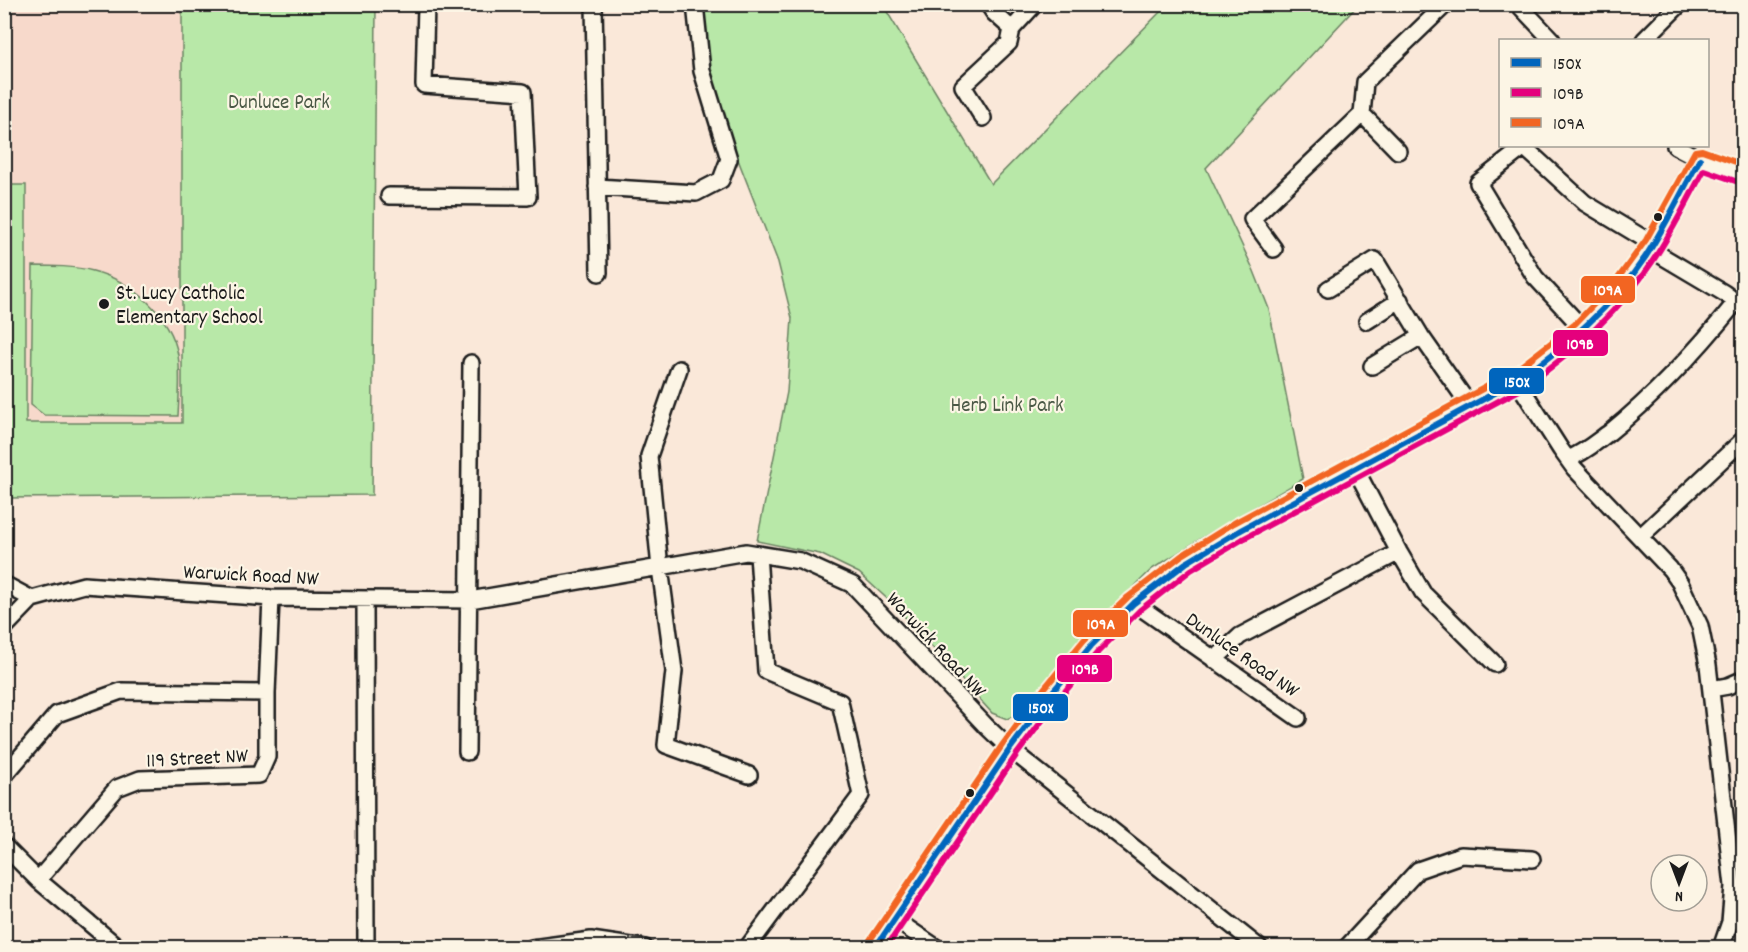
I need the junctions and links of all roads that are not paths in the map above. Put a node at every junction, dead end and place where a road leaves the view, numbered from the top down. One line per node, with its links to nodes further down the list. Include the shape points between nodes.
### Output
1 (426, 4): 19 (street, via 424,85 523,92 528,197)
2 (594, 4): 18 (street)
3 (695, 4): 18 (street, via 702,71 729,159 720,180 696,193)
4 (988, 4): 9 (street)
5 (1035, 4): 9 (street)
6 (1518, 4): 10 (street)
7 (1680, 4): 11 (street)
8 (1437, 7): 12 (street, via 1365,82)
9 (1012, 29): 13 (street, via 1009,43 963,86)
10 (1551, 39)
11 (1645, 39)
12 (1362, 114): 15 (street); 21 (street, via 1252,219)
13 (983, 118)
14 (1677, 147): 16 (street)
15 (1398, 151)
16 (1700, 159): 17 (street); 20 (street)
17 (1743, 175)
18 (597, 187): 22 (street)
19 (389, 196)
20 (1652, 246): 25 (street); 27 (street, via 1624,286); 27 (street, via 1585,203 1524,147 1478,183 1535,278)
21 (1274, 249)
22 (599, 273)
23 (1328, 288): 24 (street, via 1375,260)
24 (1400, 300): 26 (street); 28 (street)
25 (1739, 301): 35 (street, via 1681,366 1629,416 1582,453)
26 (1367, 321)
27 (1584, 330): 32 (street)
28 (1421, 336): 30 (street); 33 (street)
29 (471, 363): 45 (street)
30 (1372, 366)
31 (679, 369): 40 (street, via 649,456)
32 (1517, 381): 33 (street); 35 (street)
33 (1470, 406): 36 (street)
34 (1743, 439): 37 (street)
35 (1568, 459): 37 (street)
36 (1355, 468): 38 (street); 46 (street, via 1212,547)
37 (1640, 537): 51 (street, via 1680,583 1694,611 1705,645)
38 (1399, 552): 48 (street, via 1240,636); 49 (street, via 1423,593)
39 (758, 554): 40 (street, Warwick Road NW, via 746,552); 54 (street, Warwick Road NW, via 800,561 853,585); 67 (street, via 766,671 840,702 861,795)
40 (660, 568): 45 (street, Warwick Road NW); 56 (street, via 674,672 666,745)
41 (4, 584): 43 (street)
42 (272, 598): 43 (street, Warwick Road NW, via 84,585); 44 (street, Warwick Road NW); 52 (street, 119 Street NW)
43 (32, 599): 47 (street)
44 (365, 600): 45 (street, Warwick Road NW); 64 (street)
45 (470, 600): 55 (street)
46 (1134, 603): 48 (street, Dunluce Road NW); 54 (street, via 1073,666)
47 (4, 628)
48 (1214, 660): 53 (street, Dunluce Road NW)
49 (1495, 664)
50 (1743, 679): 51 (street)
51 (1711, 690): 62 (street)
52 (267, 693): 57 (street, via 121,691 57,714); 60 (street, 119 Street NW, via 267,757 259,775 140,779 117,789)
53 (1298, 718)
54 (1010, 749): 61 (street); 70 (street, Warwick Road NW)
55 (467, 752)
56 (749, 775)
57 (4, 776)
58 (4, 846): 60 (street)
59 (1532, 859): 71 (street, via 1461,855 1418,870)
60 (38, 880): 63 (street)
61 (894, 919): 68 (street); 69 (street)
62 (1737, 922): 72 (street)
63 (119, 948)
64 (366, 948)
65 (532, 948): 66 (street, via 591,940)
66 (645, 948)
67 (747, 948)
68 (875, 948)
69 (937, 948)
70 (1260, 948)
71 (1346, 948)
72 (1721, 948)

